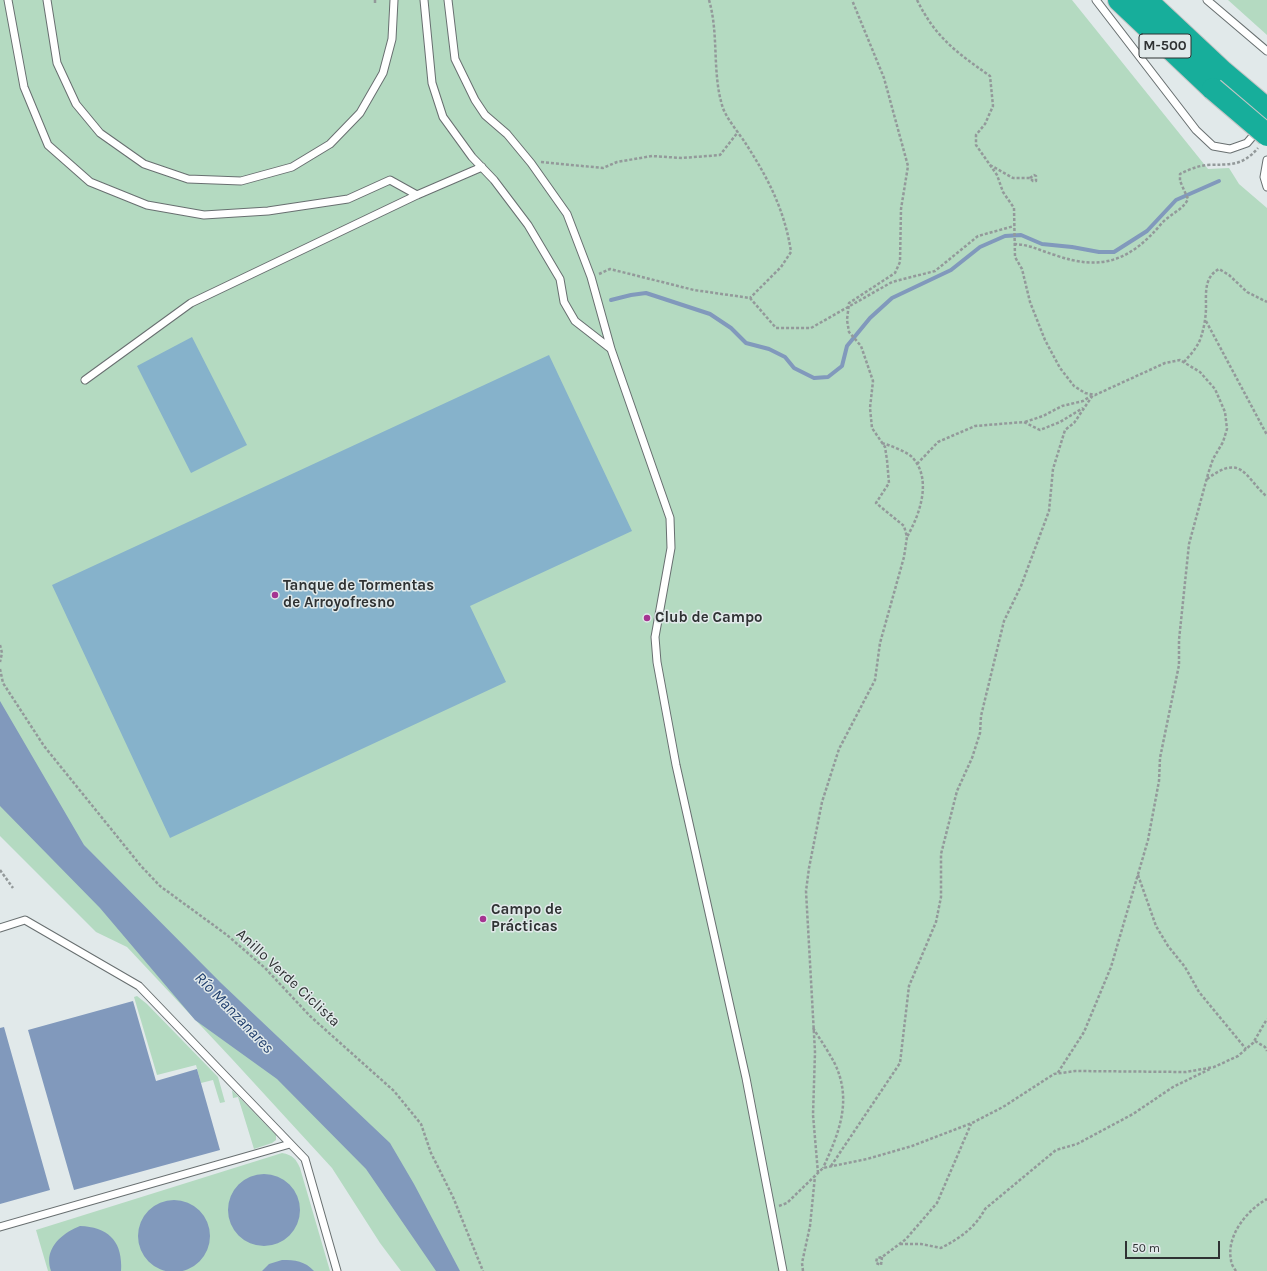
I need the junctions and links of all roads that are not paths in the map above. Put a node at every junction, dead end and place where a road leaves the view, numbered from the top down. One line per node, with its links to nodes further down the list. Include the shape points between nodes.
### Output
1 (8, 0): 16 (lane, via 24,87 48,145 90,182 147,205 204,215 268,211 348,199 390,180)
2 (47, 0): 3 (lane, via 56,63 76,104 100,133 152,167 188,179 241,181 292,167 330,144 360,113 382,73 392,39)
3 (394, 0)
4 (424, 0): 14 (lane, via 432,83 443,117 472,158)
5 (448, 0): 17 (lane, via 455,59 485,115 507,134 529,160 567,214 591,277)
6 (1096, 0): 12 (lane, M-500, via 1196,130 1213,146 1230,149 1247,143)
7 (1119, 0): 11 (highway, M-500)
8 (1146, 0): 11 (highway, M-500)
9 (1207, 0): 10 (lane)
10 (1267, 51)
11 (1218, 81): 12 (highway, M-500, bridge)
12 (1265, 123)
13 (1267, 160): 15 (lane, via 1264,177)
14 (482, 167): 16 (lane); 17 (lane, via 528,225 550,260 560,279 564,302 575,322)
15 (1267, 187)
16 (417, 195): 18 (lane, via 191,303)
17 (611, 348): 23 (lane, via 670,518 672,548 655,637 656,662 676,765 746,1078)
18 (85, 380)
19 (0, 928): 20 (lane, via 26,920 139,986)
20 (290, 1144): 21 (lane); 22 (lane, via 305,1159)
21 (0, 1227)
22 (337, 1271)
23 (783, 1271)

